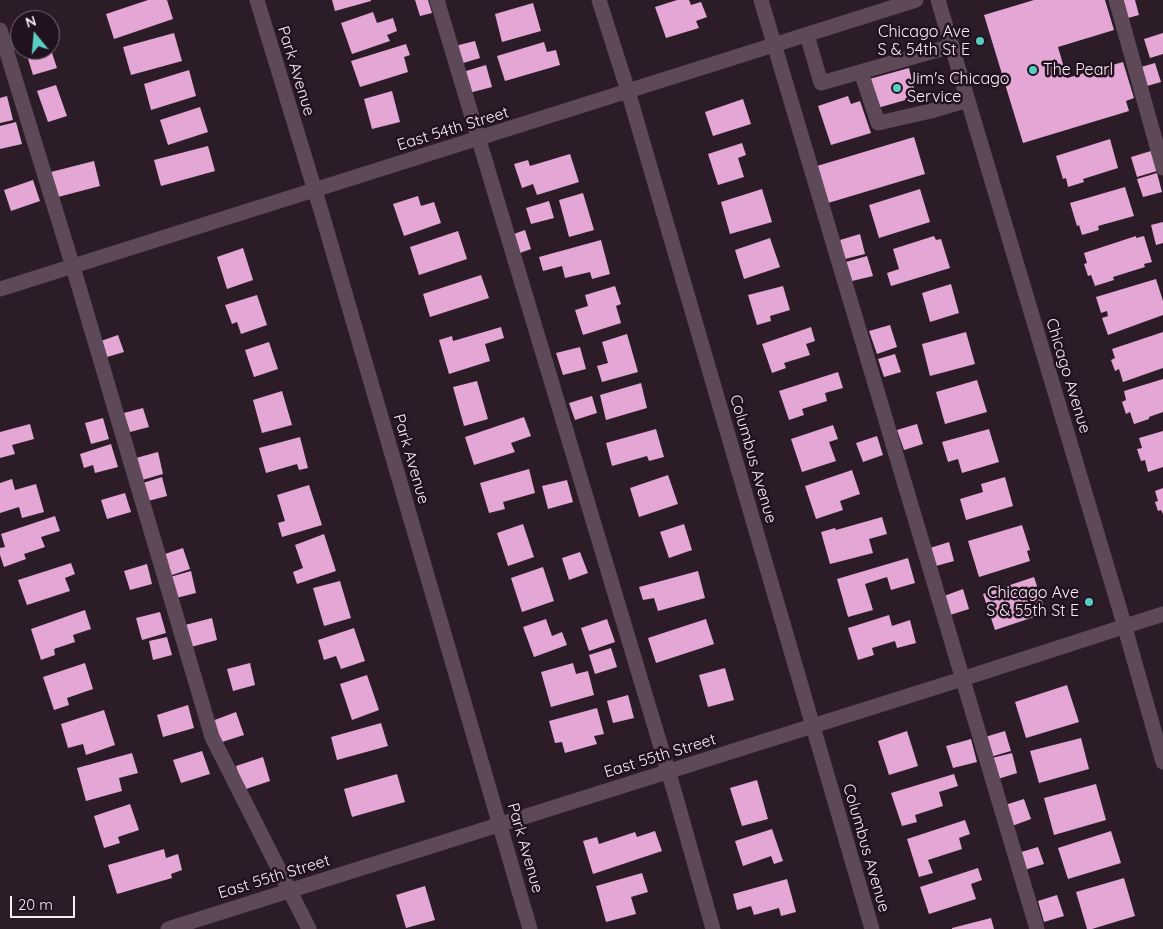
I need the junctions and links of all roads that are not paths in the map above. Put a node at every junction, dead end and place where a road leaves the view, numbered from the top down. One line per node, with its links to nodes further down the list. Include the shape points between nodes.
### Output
1 (256, 0): 17 (street, Park Avenue)
2 (437, 0): 15 (street)
3 (599, 0): 13 (street, Columbus Avenue)
4 (761, 0): 10 (street)
5 (916, 0): 9 (street, East 54th Street)
6 (938, 0): 11 (street, Chicago Avenue)
7 (1116, 0): 16 (street)
8 (0, 30): 18 (street)
9 (807, 35): 10 (street, East 54th Street); 12 (street, via 821,83)
10 (775, 45): 13 (street, East 54th Street); 22 (street)
11 (952, 46): 12 (street); 14 (street, Chicago Avenue)
12 (861, 72): 14 (street, via 878,123)
13 (628, 91): 15 (street, East 54th Street); 23 (street, Columbus Avenue)
14 (968, 100): 21 (street, Chicago Avenue)
15 (479, 139): 17 (street, East 54th Street); 25 (street)
16 (1163, 168)
17 (315, 191): 18 (street, East 54th Street); 26 (street, Park Avenue)
18 (73, 266): 19 (street, East 54th Street); 27 (street, via 212,737)
19 (0, 289)
20 (1163, 614): 21 (street, East 55th Street)
21 (1124, 626): 22 (street, East 55th Street); 24 (street, Chicago Avenue)
22 (962, 679): 23 (street, East 55th Street); 33 (street)
23 (812, 726): 25 (street, East 55th Street); 32 (street, Columbus Avenue)
24 (1163, 762)
25 (667, 772): 26 (street, East 55th Street); 31 (street)
26 (500, 825): 27 (street, East 55th Street); 30 (street, Park Avenue)
27 (291, 890): 28 (street, East 55th Street); 29 (street)
28 (168, 929)
29 (309, 929)
30 (530, 929)
31 (713, 929)
32 (872, 929)
33 (1037, 929)

